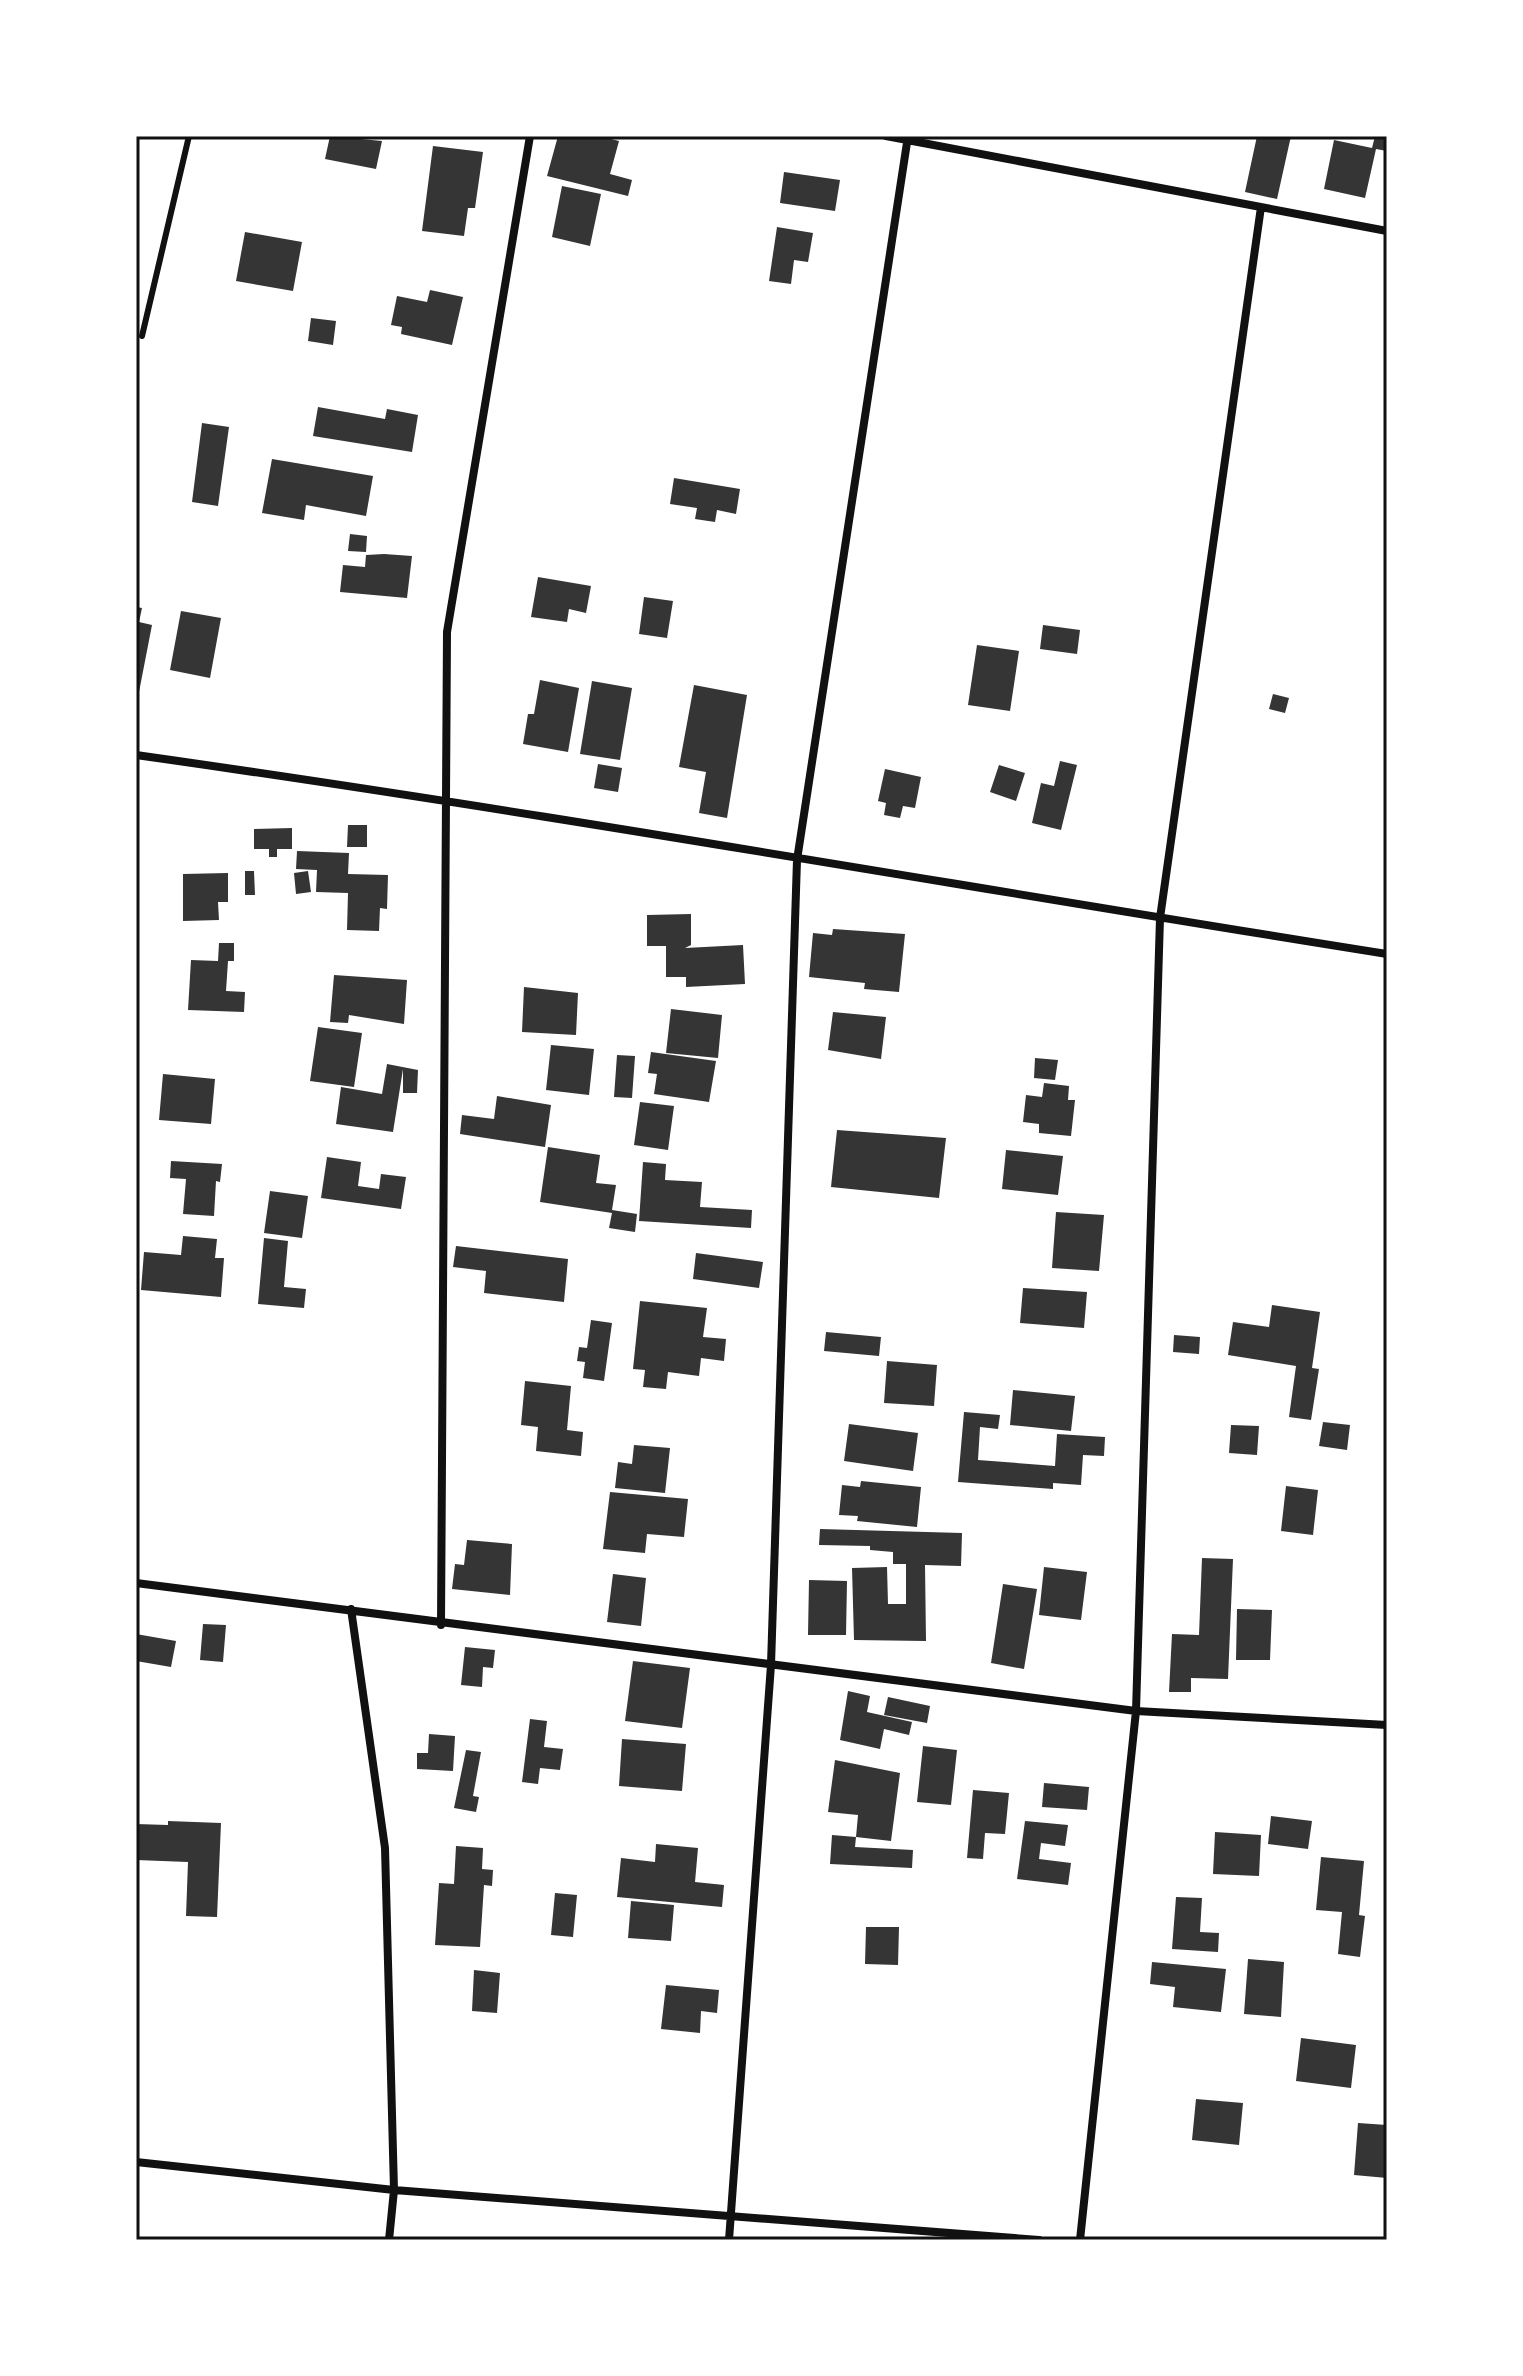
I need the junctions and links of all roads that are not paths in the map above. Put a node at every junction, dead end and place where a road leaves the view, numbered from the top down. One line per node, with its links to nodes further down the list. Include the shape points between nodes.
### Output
1 (189, 136): 7 (lane)
2 (530, 136): 9 (street, via 447,632)
3 (886, 136): 4 (street)
4 (908, 138): 5 (street); 10 (street)
5 (1261, 207): 6 (street); 11 (street)
6 (1387, 231)
7 (142, 336)
8 (136, 755): 9 (street)
9 (443, 798): 10 (street); 15 (street)
10 (797, 860): 11 (street); 16 (street)
11 (1160, 918): 12 (street); 17 (street)
12 (1387, 954)
13 (136, 1583): 14 (street)
14 (351, 1609): 15 (street); 20 (street, via 385,1848)
15 (441, 1625): 16 (street)
16 (771, 1665): 17 (street); 21 (street)
17 (1136, 1711): 18 (street); 25 (street)
18 (1387, 1725)
19 (136, 2162): 20 (street)
20 (394, 2190): 21 (street); 22 (street)
21 (730, 2215): 23 (street); 24 (street)
22 (389, 2240)
23 (729, 2240)
24 (1039, 2240)
25 (1080, 2240)

